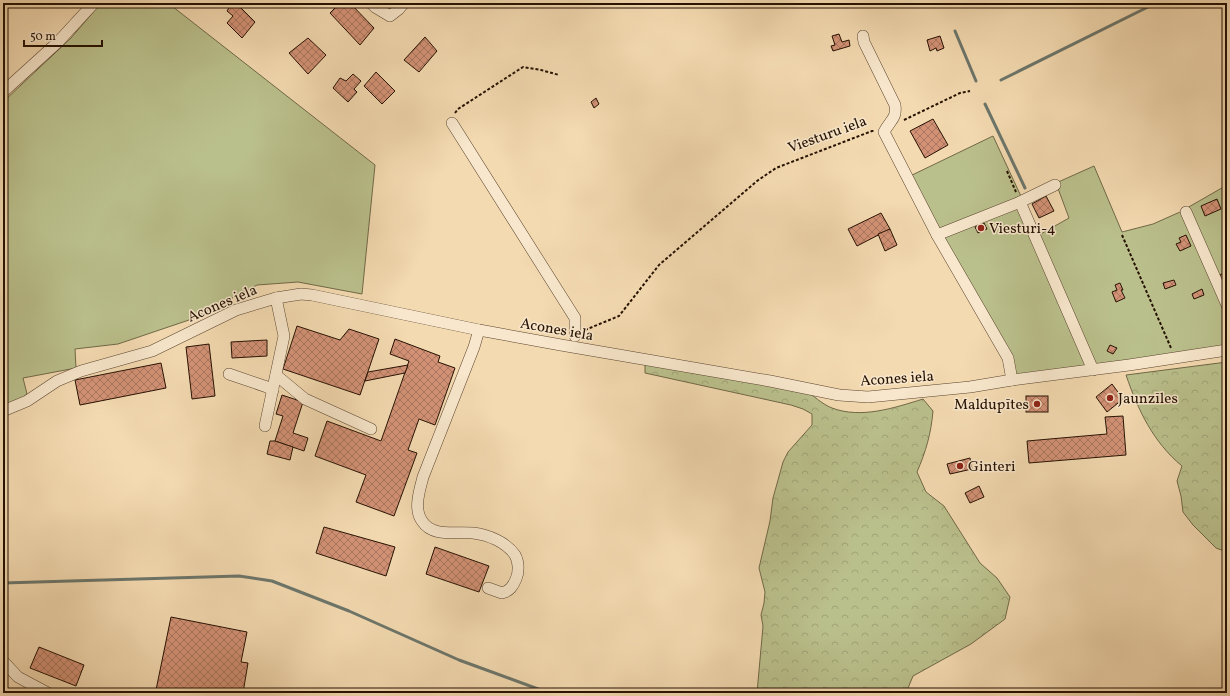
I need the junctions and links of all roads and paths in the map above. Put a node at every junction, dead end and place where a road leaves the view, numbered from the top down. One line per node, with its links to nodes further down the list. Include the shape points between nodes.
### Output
1 (94, 3): 7 (street, via 58,42)
2 (371, 3): 3 (street, via 390,16)
3 (404, 3)
4 (863, 36): 9 (street, via 895,105 894,118)
5 (559, 75): 8 (path, via 523,67 458,109)
6 (970, 91): 9 (path, via 960,93)
7 (3, 92)
8 (452, 123): 19 (street, via 575,318)
9 (886, 128): 14 (street, Viesturu iela); 19 (path, Viesturu iela, via 776,168 757,181 659,265 619,316)
10 (1007, 171): 12 (path)
11 (1055, 186): 12 (street)
12 (1020, 202): 14 (street); 22 (street)
13 (1186, 212): 17 (street)
14 (937, 235): 25 (street, Viesturu iela, via 1008,358)
15 (1122, 235): 21 (path)
16 (276, 298): 18 (street, Acones iela, via 312,295); 24 (street, via 284,336); 27 (street, Acones iela, via 236,310 152,351 81,371 57,381 28,401)
17 (1227, 305)
18 (479, 330): 25 (street, Acones iela, via 560,349 868,398); 30 (street, via 423,477 419,490 418,511 421,520 431,530 479,534 510,547 518,560 518,575 514,583 510,590 502,593)
19 (575, 336)
20 (1227, 350): 21 (street, Acones iela)
21 (1175, 358): 22 (street, Acones iela)
22 (1093, 370): 25 (street, Acones iela)
23 (229, 374): 26 (street)
24 (276, 375): 26 (street); 29 (street, via 305,399)
25 (1012, 380)
26 (273, 390): 28 (street)
27 (3, 412)
28 (265, 426)
29 (371, 429)
30 (488, 588)
31 (3, 661): 32 (street, via 18,677)
32 (48, 693)

